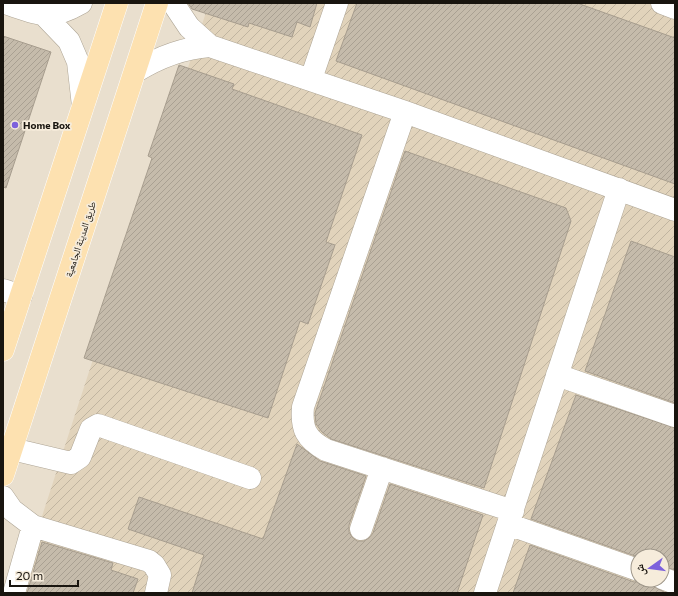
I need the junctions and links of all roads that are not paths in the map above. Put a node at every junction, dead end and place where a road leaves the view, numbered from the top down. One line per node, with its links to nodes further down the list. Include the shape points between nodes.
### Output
1 (5, 3): 9 (lane)
2 (81, 3): 9 (lane, via 63,12)
3 (117, 3): 13 (main road)
4 (157, 3): 11 (main road, طريق المدينة الجامعية)
5 (173, 3): 10 (lane, via 189,27)
6 (337, 3): 12 (lane)
7 (662, 3): 8 (lane)
8 (675, 8)
9 (45, 16): 13 (lane, via 69,41 78,62)
10 (210, 46): 11 (lane, via 194,47 163,56); 12 (lane)
11 (135, 72): 21 (main road, طريق المدينة الجامعية)
12 (311, 79): 14 (lane)
13 (83, 106): 17 (main road)
14 (406, 112): 15 (lane); 22 (lane, via 303,406 301,420 305,433 314,444)
15 (619, 190): 16 (lane); 19 (lane)
16 (675, 210)
17 (12, 293): 18 (main road)
18 (3, 350)
19 (557, 375): 20 (lane); 26 (lane)
20 (675, 416)
21 (12, 449): 23 (main road, طريق المدينة الجامعية); 24 (lane, via 70,463 80,457 91,429 98,425)
22 (382, 468): 26 (lane); 28 (lane)
23 (3, 475)
24 (250, 478)
25 (3, 497): 27 (lane, via 12,510)
26 (510, 518): 29 (lane); 32 (lane)
27 (33, 526): 30 (lane); 31 (lane, via 149,561 160,575)
28 (361, 529)
29 (630, 567)
30 (14, 593)
31 (156, 593)
32 (485, 593)

